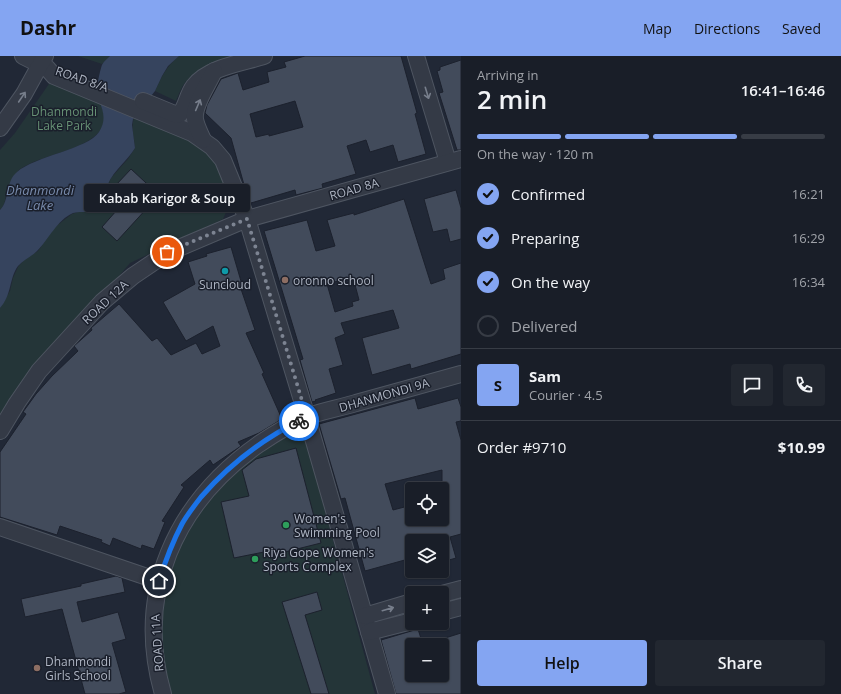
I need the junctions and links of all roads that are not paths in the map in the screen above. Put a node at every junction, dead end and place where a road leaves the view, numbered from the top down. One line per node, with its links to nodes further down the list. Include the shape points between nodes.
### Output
1 (23, 56): 4 (street, ROAD 8/A)
2 (264, 56): 5 (street)
3 (416, 56): 9 (street, one-way to 9)
4 (49, 67): 6 (street, ROAD 8/A); 7 (street, one-way to 4, via 24,94)
5 (214, 71): 6 (street, via 194,86); 8 (street, ROAD 8/A, one-way to 5, via 197,126 196,107)
6 (176, 120): 8 (street, ROAD 8/A, via 185,130)
7 (0, 128)
8 (203, 140): 10 (street, ROAD 8/A, via 223,160)
9 (454, 161): 10 (street, ROAD 8A)
10 (247, 219): 12 (street, ROAD 8/A); 13 (street, ROAD 12A, via 167,252 102,302 40,371)
11 (461, 374): 12 (street, DHANMONDI 9A)
12 (307, 417): 15 (street, ROAD 11A, via 277,432 215,481 182,523); 21 (street, ROAD 8/A)
13 (0, 431)
14 (0, 526): 15 (street)
15 (159, 581): 24 (street, ROAD 11A, via 154,630)
16 (461, 588): 17 (street)
17 (449, 592)
18 (405, 604): 21 (street, one-way to 18)
19 (461, 607): 20 (street)
20 (449, 610)
21 (365, 616): 23 (street, ROAD 8/A)
22 (405, 622): 23 (street)
23 (369, 632): 25 (street, ROAD 8/A)
24 (163, 694)
25 (386, 694)

